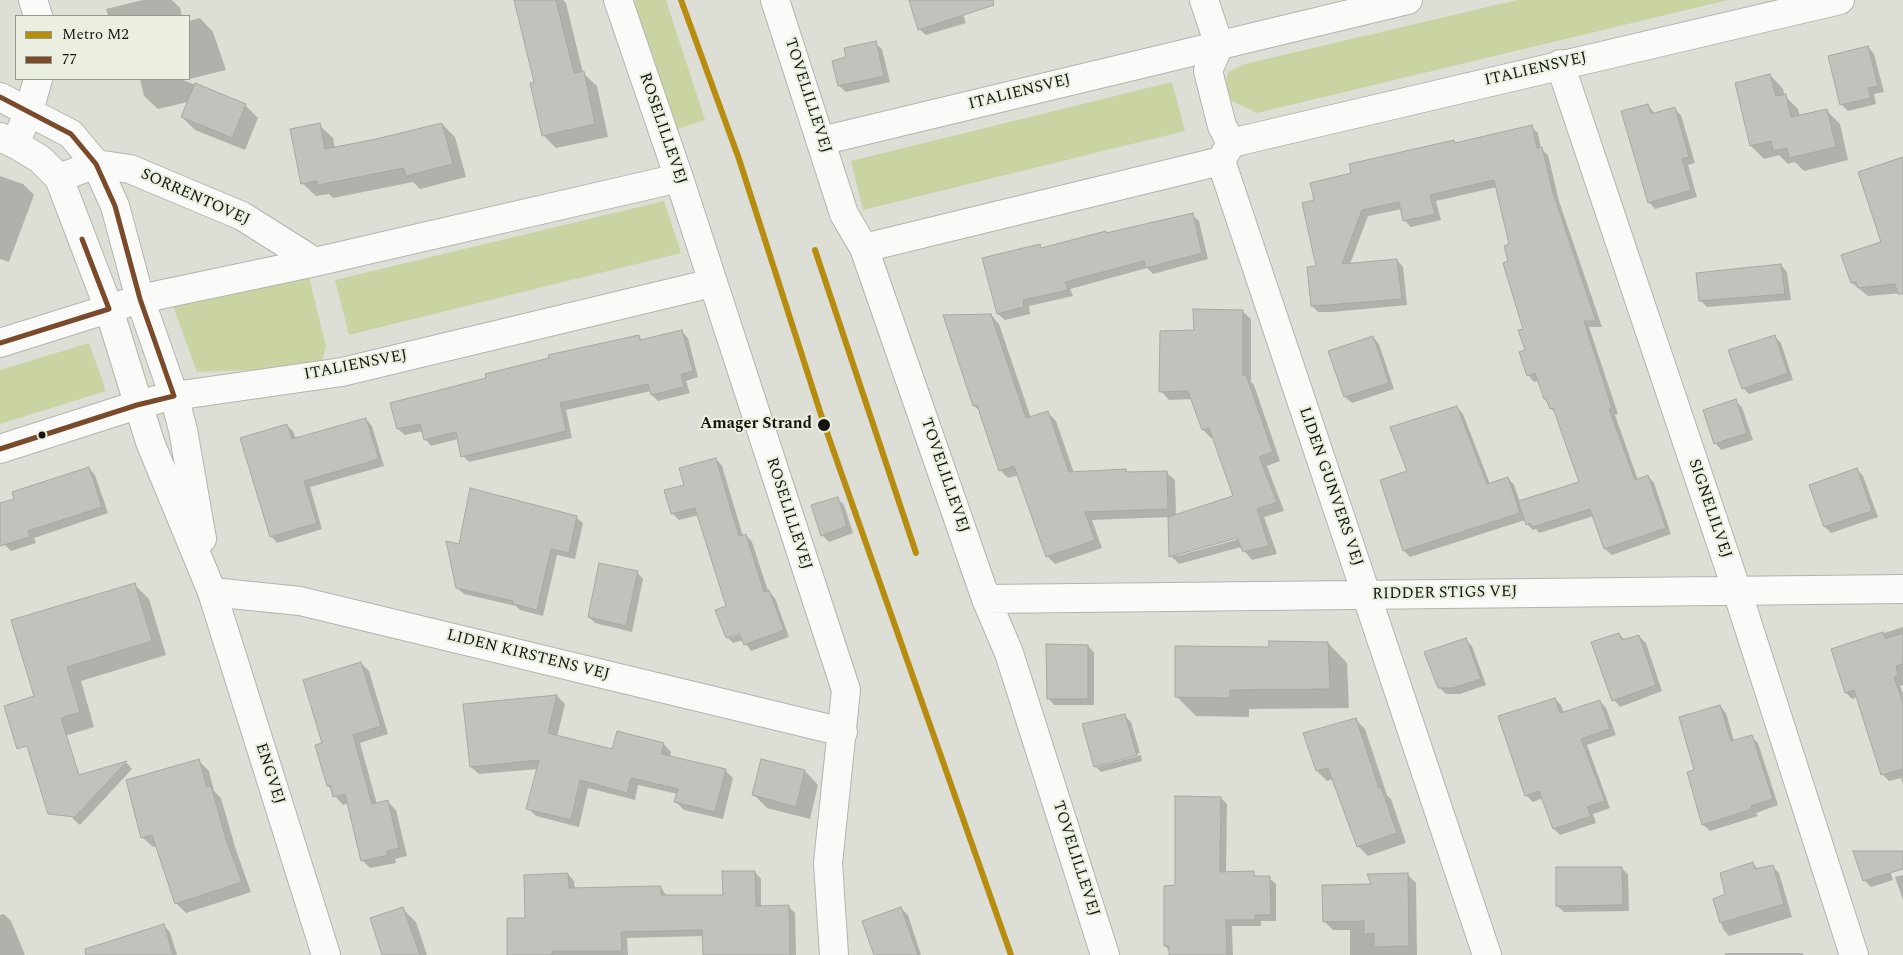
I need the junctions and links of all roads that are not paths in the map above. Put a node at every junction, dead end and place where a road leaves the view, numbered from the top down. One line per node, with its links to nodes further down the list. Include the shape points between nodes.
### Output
1 (33, 0): 7 (street)
2 (618, 0): 18 (street, ROSELILLEVEJ)
3 (776, 0): 14 (street, TOVELILLEVEJ)
4 (1204, 0): 8 (street)
5 (1408, 0): 8 (street, ITALIENSVEJ)
6 (1840, 0): 9 (street, ITALIENSVEJ)
7 (38, 15)
8 (1219, 45): 14 (street, ITALIENSVEJ); 15 (street, via 1208,71)
9 (1560, 64): 15 (street, ITALIENSVEJ); 29 (street, SIGNELILVEJ)
10 (38, 80): 12 (street)
11 (0, 97): 12 (street)
12 (29, 111): 13 (street); 16 (street, via 71,134)
13 (8, 140): 17 (street, via 40,159)
14 (822, 142): 19 (street, TOVELILLEVEJ, via 844,214)
15 (1226, 152): 19 (street, ITALIENSVEJ); 31 (street, LIDEN GUNVERS VEJ)
16 (96, 164): 17 (street, SORRENTOVEJ); 20 (street, SORRENTOVEJ, via 130,169 242,216); 22 (street, via 115,206)
17 (59, 178): 23 (street)
18 (679, 178): 20 (street); 21 (street, ROSELILLEVEJ)
19 (864, 248): 32 (street, TOVELILLEVEJ)
20 (315, 262): 22 (street)
21 (712, 283): 25 (street, ITALIENSVEJ, via 342,372); 33 (street, ROSELILLEVEJ, via 846,690)
22 (140, 299): 23 (street); 25 (street, ENGVEJ)
23 (109, 309): 24 (street); 26 (street, ENGVEJ)
24 (0, 343)
25 (174, 396): 26 (street, ITALIENSVEJ); 30 (street, ENGVEJ)
26 (137, 405): 27 (street, ITALIENSVEJ); 30 (street, ENGVEJ)
27 (0, 449)
28 (1903, 589): 29 (street, RIDDER STIGS VEJ)
29 (1736, 591): 31 (street, RIDDER STIGS VEJ); 38 (street, SIGNELILVEJ)
30 (212, 592): 33 (street, LIDEN KIRSTENS VEJ, via 300,601); 34 (street, ENGVEJ)
31 (1366, 595): 32 (street, RIDDER STIGS VEJ); 37 (street, LIDEN GUNVERS VEJ)
32 (986, 599): 36 (street, TOVELILLEVEJ, via 1009,653)
33 (843, 732): 35 (street, ROSELILLEVEJ, via 828,863)
34 (326, 955)
35 (834, 955)
36 (1105, 955)
37 (1487, 955)
38 (1854, 955)

